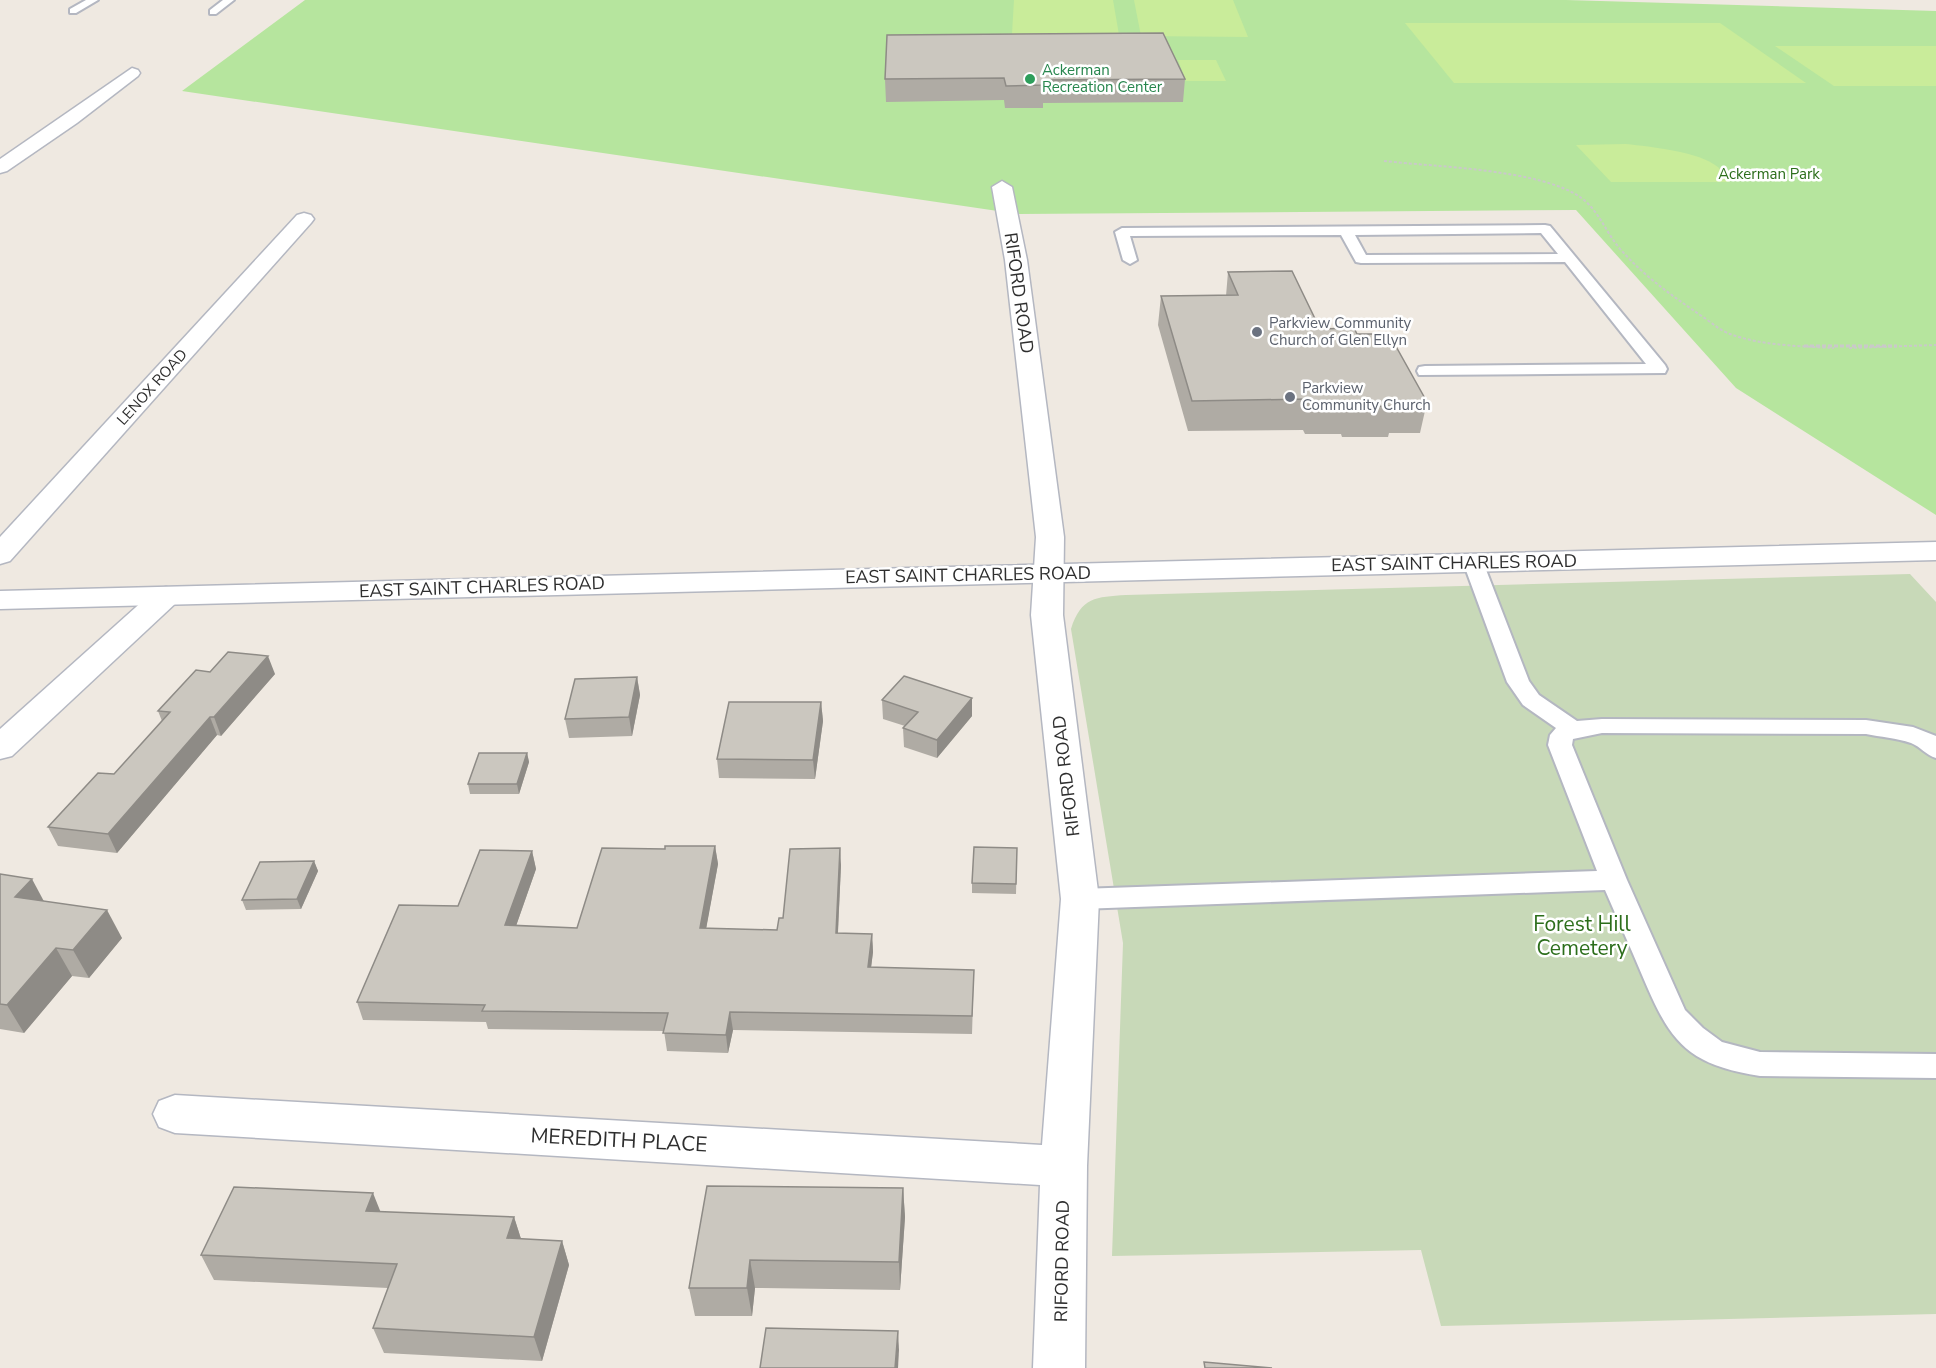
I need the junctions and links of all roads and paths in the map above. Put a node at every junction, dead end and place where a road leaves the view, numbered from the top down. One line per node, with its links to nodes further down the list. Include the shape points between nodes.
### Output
1 (93, 0): 3 (lane)
2 (229, 0): 4 (lane)
3 (73, 11)
4 (213, 12)
5 (132, 73): 7 (street)
6 (1384, 161): 13 (path, via 1521,176 1579,196 1594,208 1620,249 1642,272 1729,334 1780,345)
7 (0, 167)
8 (1002, 187): 18 (street, RIFORD ROAD, via 1018,272 1050,537)
9 (304, 219): 16 (street, LENOX ROAD)
10 (1346, 231): 11 (lane, via 1545,229); 11 (lane, via 1361,259); 12 (lane, via 1122,232)
11 (1568, 258): 14 (lane, via 1659,369)
12 (1130, 260)
13 (1936, 345)
14 (1425, 371)
15 (1936, 551): 17 (street, EAST SAINT CHARLES ROAD)
16 (0, 555)
17 (1473, 562): 18 (street, EAST SAINT CHARLES ROAD); 21 (lane, via 1518,682 1531,700)
18 (1049, 572): 19 (street, EAST SAINT CHARLES ROAD); 25 (street, RIFORD ROAD, via 1047,615)
19 (166, 596): 20 (street, EAST SAINT CHARLES ROAD); 22 (street)
20 (0, 600)
21 (1573, 729): 23 (lane, via 1866,727 1913,735); 24 (lane, via 1562,735 1560,745)
22 (0, 748)
23 (1936, 750)
24 (1614, 880): 25 (lane); 26 (lane, via 1674,1016 1705,1047 1732,1060 1760,1064)
25 (1080, 898): 28 (street, RIFORD ROAD)
26 (1936, 1066)
27 (175, 1114): 28 (street, MEREDITH PLACE)
28 (1064, 1166): 29 (street, RIFORD ROAD)
29 (1059, 1368)

